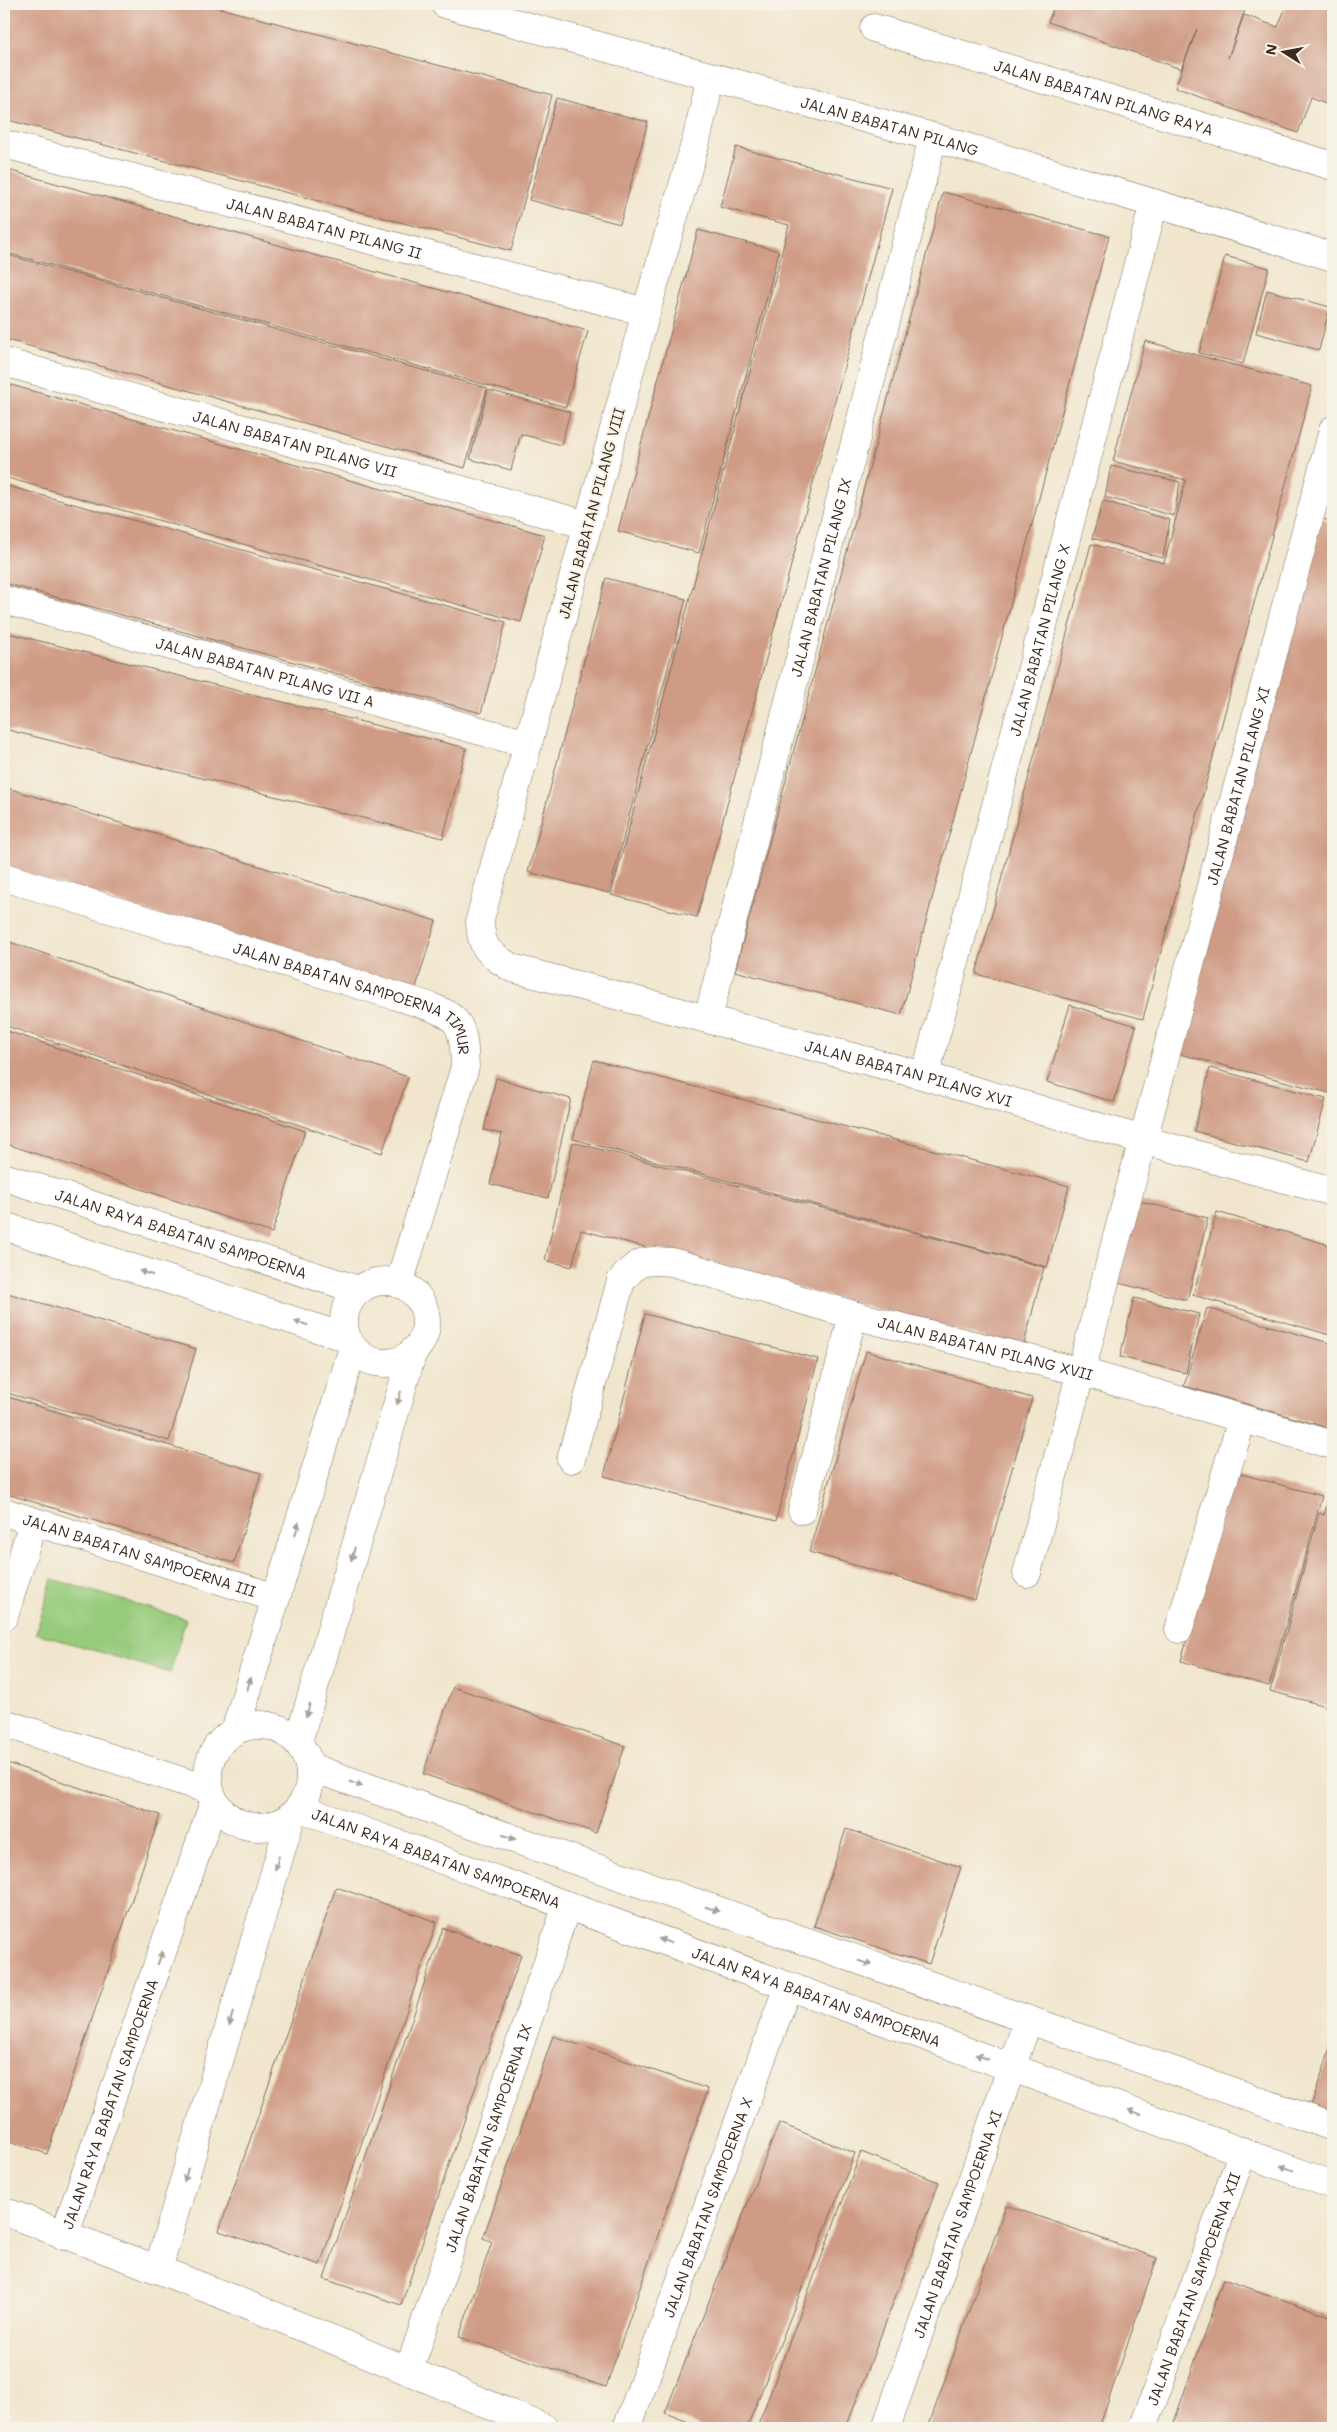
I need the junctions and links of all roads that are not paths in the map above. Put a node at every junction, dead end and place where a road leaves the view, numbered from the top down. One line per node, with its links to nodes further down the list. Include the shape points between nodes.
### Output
1 (445, 4): 3 (street, JALAN BABATAN PILANG)
2 (874, 28): 6 (street, JALAN BABATAN PILANG RAYA)
3 (711, 77): 4 (street, JALAN BABATAN PILANG); 9 (street, JALAN BABATAN PILANG VIII, via 696,141)
4 (933, 136): 7 (street, JALAN BABATAN PILANG); 18 (street, JALAN BABATAN PILANG IX)
5 (4, 144): 9 (street, JALAN BABATAN PILANG II)
6 (1333, 166)
7 (1154, 203): 8 (street, JALAN BABATAN PILANG); 19 (street, JALAN BABATAN PILANG X)
8 (1333, 258)
9 (646, 312): 13 (street, JALAN BABATAN PILANG VIII)
10 (4, 362): 13 (street, JALAN BABATAN PILANG VII)
11 (1333, 430): 12 (street, JALAN BABATAN PILANG XI)
12 (1325, 495): 20 (street, JALAN BABATAN PILANG XI)
13 (587, 525): 15 (street, JALAN BABATAN PILANG VIII)
14 (4, 600): 15 (street, JALAN BABATAN PILANG VII A)
15 (528, 744): 17 (street, JALAN BABATAN PILANG VIII, via 480,919 480,936)
16 (4, 877): 24 (street, JALAN BABATAN SAMPOERNA TIMUR, via 396,996 437,1010 456,1021 464,1040 465,1067)
17 (487, 949): 18 (street, JALAN BABATAN PILANG XVI, via 512,968)
18 (708, 1018): 19 (street, JALAN BABATAN PILANG XVI)
19 (925, 1076): 20 (street, JALAN BABATAN PILANG XVI)
20 (1143, 1140): 22 (street, JALAN BABATAN PILANG XVI); 29 (street, JALAN BABATAN PILANG XI)
21 (4, 1177): 25 (street, JALAN RAYA BABATAN SAMPOERNA)
22 (1333, 1192)
23 (4, 1226): 27 (street, one-way to 23)
24 (399, 1284): 25 (street, via 371,1283); 28 (street, via 420,1301 424,1314 423,1334)
25 (359, 1290): 27 (street, via 345,1312 344,1326)
26 (853, 1315): 29 (street, JALAN BABATAN PILANG XVII); 32 (street, JALAN BABATAN PILANG XVII, via 672,1262 648,1260 635,1265 621,1281 616,1294); 33 (street)
27 (350, 1343): 28 (street, via 361,1356 382,1364 404,1358); 37 (street, one-way to 27)
28 (413, 1351): 42 (street, one-way to 42)
29 (1082, 1372): 30 (street, JALAN BABATAN PILANG XVII); 36 (street, JALAN BABATAN PILANG XI)
30 (1242, 1419): 31 (street, JALAN BABATAN PILANG XVII); 39 (street)
31 (1333, 1445)
32 (571, 1459)
33 (802, 1510)
34 (4, 1512): 35 (street, JALAN BABATAN SAMPOERNA III)
35 (33, 1522): 37 (street, JALAN BABATAN SAMPOERNA III); 38 (street)
36 (1027, 1573)
37 (276, 1598): 41 (street, one-way to 37)
38 (4, 1616)
39 (1179, 1629)
40 (4, 1723): 44 (street)
41 (234, 1731): 42 (street, via 261,1724 276,1727); 44 (street, via 221,1741 212,1756 208,1773)
42 (298, 1742): 43 (street)
43 (310, 1767): 45 (street, via 309,1789); 48 (street, one-way to 48)
44 (211, 1796): 45 (street, via 225,1816 241,1825 258,1828 275,1825); 54 (street, JALAN RAYA BABATAN SAMPOERNA, one-way to 44)
45 (296, 1812): 46 (street, JALAN RAYA BABATAN SAMPOERNA); 55 (street, JALAN RAYA BABATAN SAMPOERNA, one-way to 55)
46 (568, 1905): 47 (street, JALAN RAYA BABATAN SAMPOERNA, one-way to 46); 56 (street, JALAN BABATAN SAMPOERNA IX)
47 (788, 1986): 49 (street, JALAN RAYA BABATAN SAMPOERNA, one-way to 47); 58 (street, JALAN BABATAN SAMPOERNA X)
48 (1028, 2020): 49 (street, JALAN BABATAN SAMPOERNA XI); 50 (street)
49 (1011, 2067): 51 (street, JALAN RAYA BABATAN SAMPOERNA, one-way to 49); 59 (street, JALAN BABATAN SAMPOERNA XI)
50 (1333, 2127)
51 (1243, 2151): 52 (street, JALAN RAYA BABATAN SAMPOERNA, one-way to 51); 60 (street, JALAN BABATAN SAMPOERNA XII)
52 (1333, 2184)
53 (4, 2211): 54 (street)
54 (64, 2236): 55 (street)
55 (158, 2269): 56 (street)
56 (409, 2370): 57 (street)
57 (544, 2428)
58 (627, 2428)
59 (886, 2428)
60 (1143, 2428)

